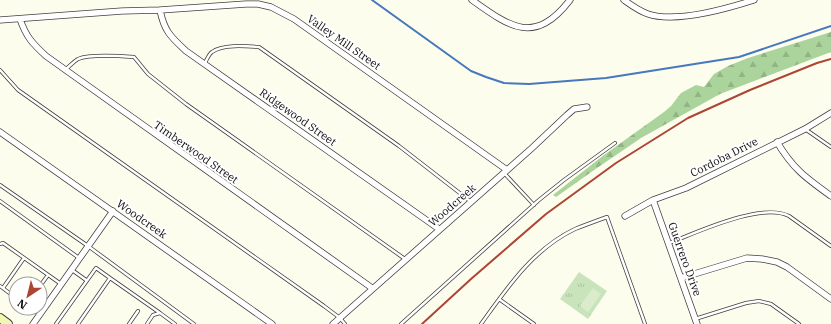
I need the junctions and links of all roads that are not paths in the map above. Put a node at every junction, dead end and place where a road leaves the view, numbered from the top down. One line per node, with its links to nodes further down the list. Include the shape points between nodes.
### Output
1 (472, 0): 2 (street, via 506,23 534,28 542,26 561,12)
2 (570, 0)
3 (624, 0): 4 (street, via 648,14 666,18 712,11)
4 (754, 0)
5 (160, 10): 6 (street, Valley Mill Street); 8 (street, Ridgewood Street, via 164,25 174,40); 18 (street, Valley Mill Street, via 258,4 284,13)
6 (20, 19): 7 (street, Valley Mill Street); 10 (street, Timberwood Street, via 24,32 34,45)
7 (0, 20)
8 (204, 63): 23 (lane, via 211,52 218,49 238,46 259,47 399,146); 27 (street, Ridgewood Street)
9 (0, 70): 48 (lane, via 18,90)
10 (65, 70): 34 (lane, via 79,59 134,57 148,74 186,104); 42 (street, Timberwood Street)
11 (586, 107): 18 (street, Woodcreek, via 574,109)
12 (831, 113): 13 (street, Cordoba Drive)
13 (805, 129): 15 (street, Cordoba Drive); 17 (lane)
14 (0, 132): 25 (street, Woodcreek)
15 (778, 142): 20 (street, via 785,156 799,172); 21 (street, Cordoba Drive, via 686,188)
16 (615, 143): 24 (lane)
17 (831, 147)
18 (505, 171): 23 (street, Woodcreek); 24 (lane)
19 (0, 185): 30 (lane)
20 (831, 196)
21 (652, 200): 26 (street, Cordoba Drive); 29 (street, Guerrero Drive)
22 (0, 201): 33 (lane)
23 (471, 202): 27 (street, Woodcreek)
24 (534, 205): 62 (lane)
25 (113, 211): 30 (street); 59 (street, Woodcreek)
26 (625, 216)
27 (439, 229): 34 (street, Woodcreek)
28 (0, 244): 32 (lane, via 3,243)
29 (669, 244): 31 (lane, via 734,218 782,212); 38 (street, Guerrero Drive)
30 (88, 246): 33 (street); 58 (lane)
31 (831, 246)
32 (24, 258): 36 (lane); 41 (lane)
33 (80, 259): 35 (street)
34 (406, 259): 42 (street, Woodcreek)
35 (72, 270): 39 (lane); 40 (street)
36 (48, 275): 40 (lane)
37 (110, 278): 39 (lane, via 96,268); 46 (lane); 54 (lane)
38 (681, 278): 44 (street, via 747,258 762,259 787,267); 50 (street, Guerrero Drive)
39 (86, 280): 53 (lane)
40 (61, 285): 52 (street)
41 (2, 287)
42 (372, 288): 48 (street, Woodcreek)
43 (499, 299): 63 (lane); 64 (lane); 65 (lane, via 516,276 545,249 574,230 606,217)
44 (831, 299)
45 (138, 311): 55 (lane)
46 (160, 313): 49 (lane); 56 (lane, via 153,316)
47 (0, 318): 51 (main road)
48 (340, 318): 60 (street, Woodcreek); 61 (lane)
49 (170, 322): 57 (lane)
50 (696, 322): 66 (lane, via 758,301 771,304)
51 (8, 324)
52 (33, 324)
53 (56, 324)
54 (78, 324)
55 (129, 324)
56 (147, 324)
57 (175, 324)
58 (194, 324)
59 (272, 324)
60 (333, 324)
61 (345, 324)
62 (401, 324)
63 (481, 324)
64 (534, 324)
65 (645, 324)
66 (799, 324)

